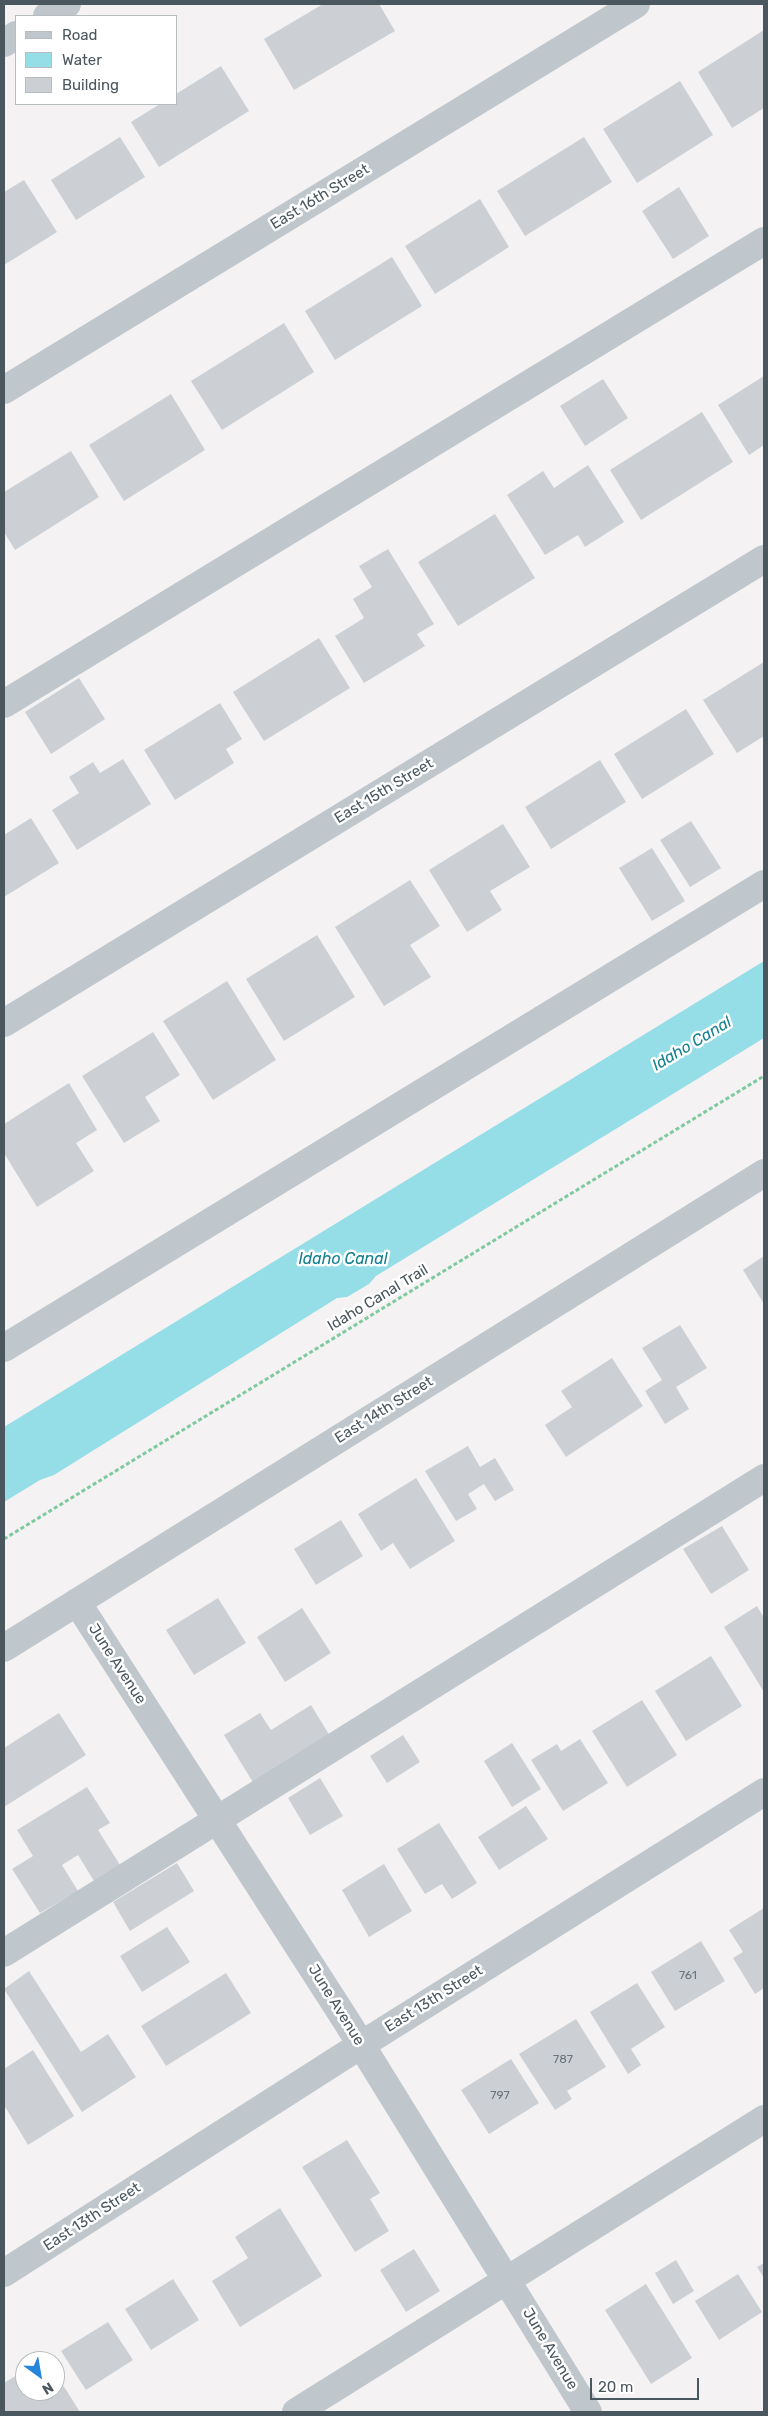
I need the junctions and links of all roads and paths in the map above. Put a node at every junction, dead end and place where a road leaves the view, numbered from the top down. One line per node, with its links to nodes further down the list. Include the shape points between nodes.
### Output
1 (67, 4): 3 (street)
2 (636, 4): 7 (street, East 16th Street)
3 (49, 15)
4 (15, 36): 5 (street)
5 (4, 43)
6 (764, 241): 9 (street)
7 (4, 390)
8 (764, 560): 11 (street, East 15th Street)
9 (4, 704)
10 (764, 884): 14 (street)
11 (4, 1023)
12 (764, 1076): 16 (path, Idaho Canal Trail)
13 (764, 1173): 17 (street, East 14th Street)
14 (4, 1348)
15 (764, 1478): 20 (street)
16 (4, 1539)
17 (77, 1602): 18 (street, East 14th Street); 20 (street, June Avenue)
18 (4, 1648)
19 (764, 1792): 22 (street, East 13th Street)
20 (217, 1818): 21 (street); 22 (street, June Avenue)
21 (4, 1953)
22 (361, 2045): 24 (street, East 13th Street); 25 (street, June Avenue)
23 (764, 2119): 25 (street)
24 (4, 2273)
25 (508, 2280): 26 (street); 27 (street, June Avenue)
26 (296, 2412)
27 (588, 2412)

